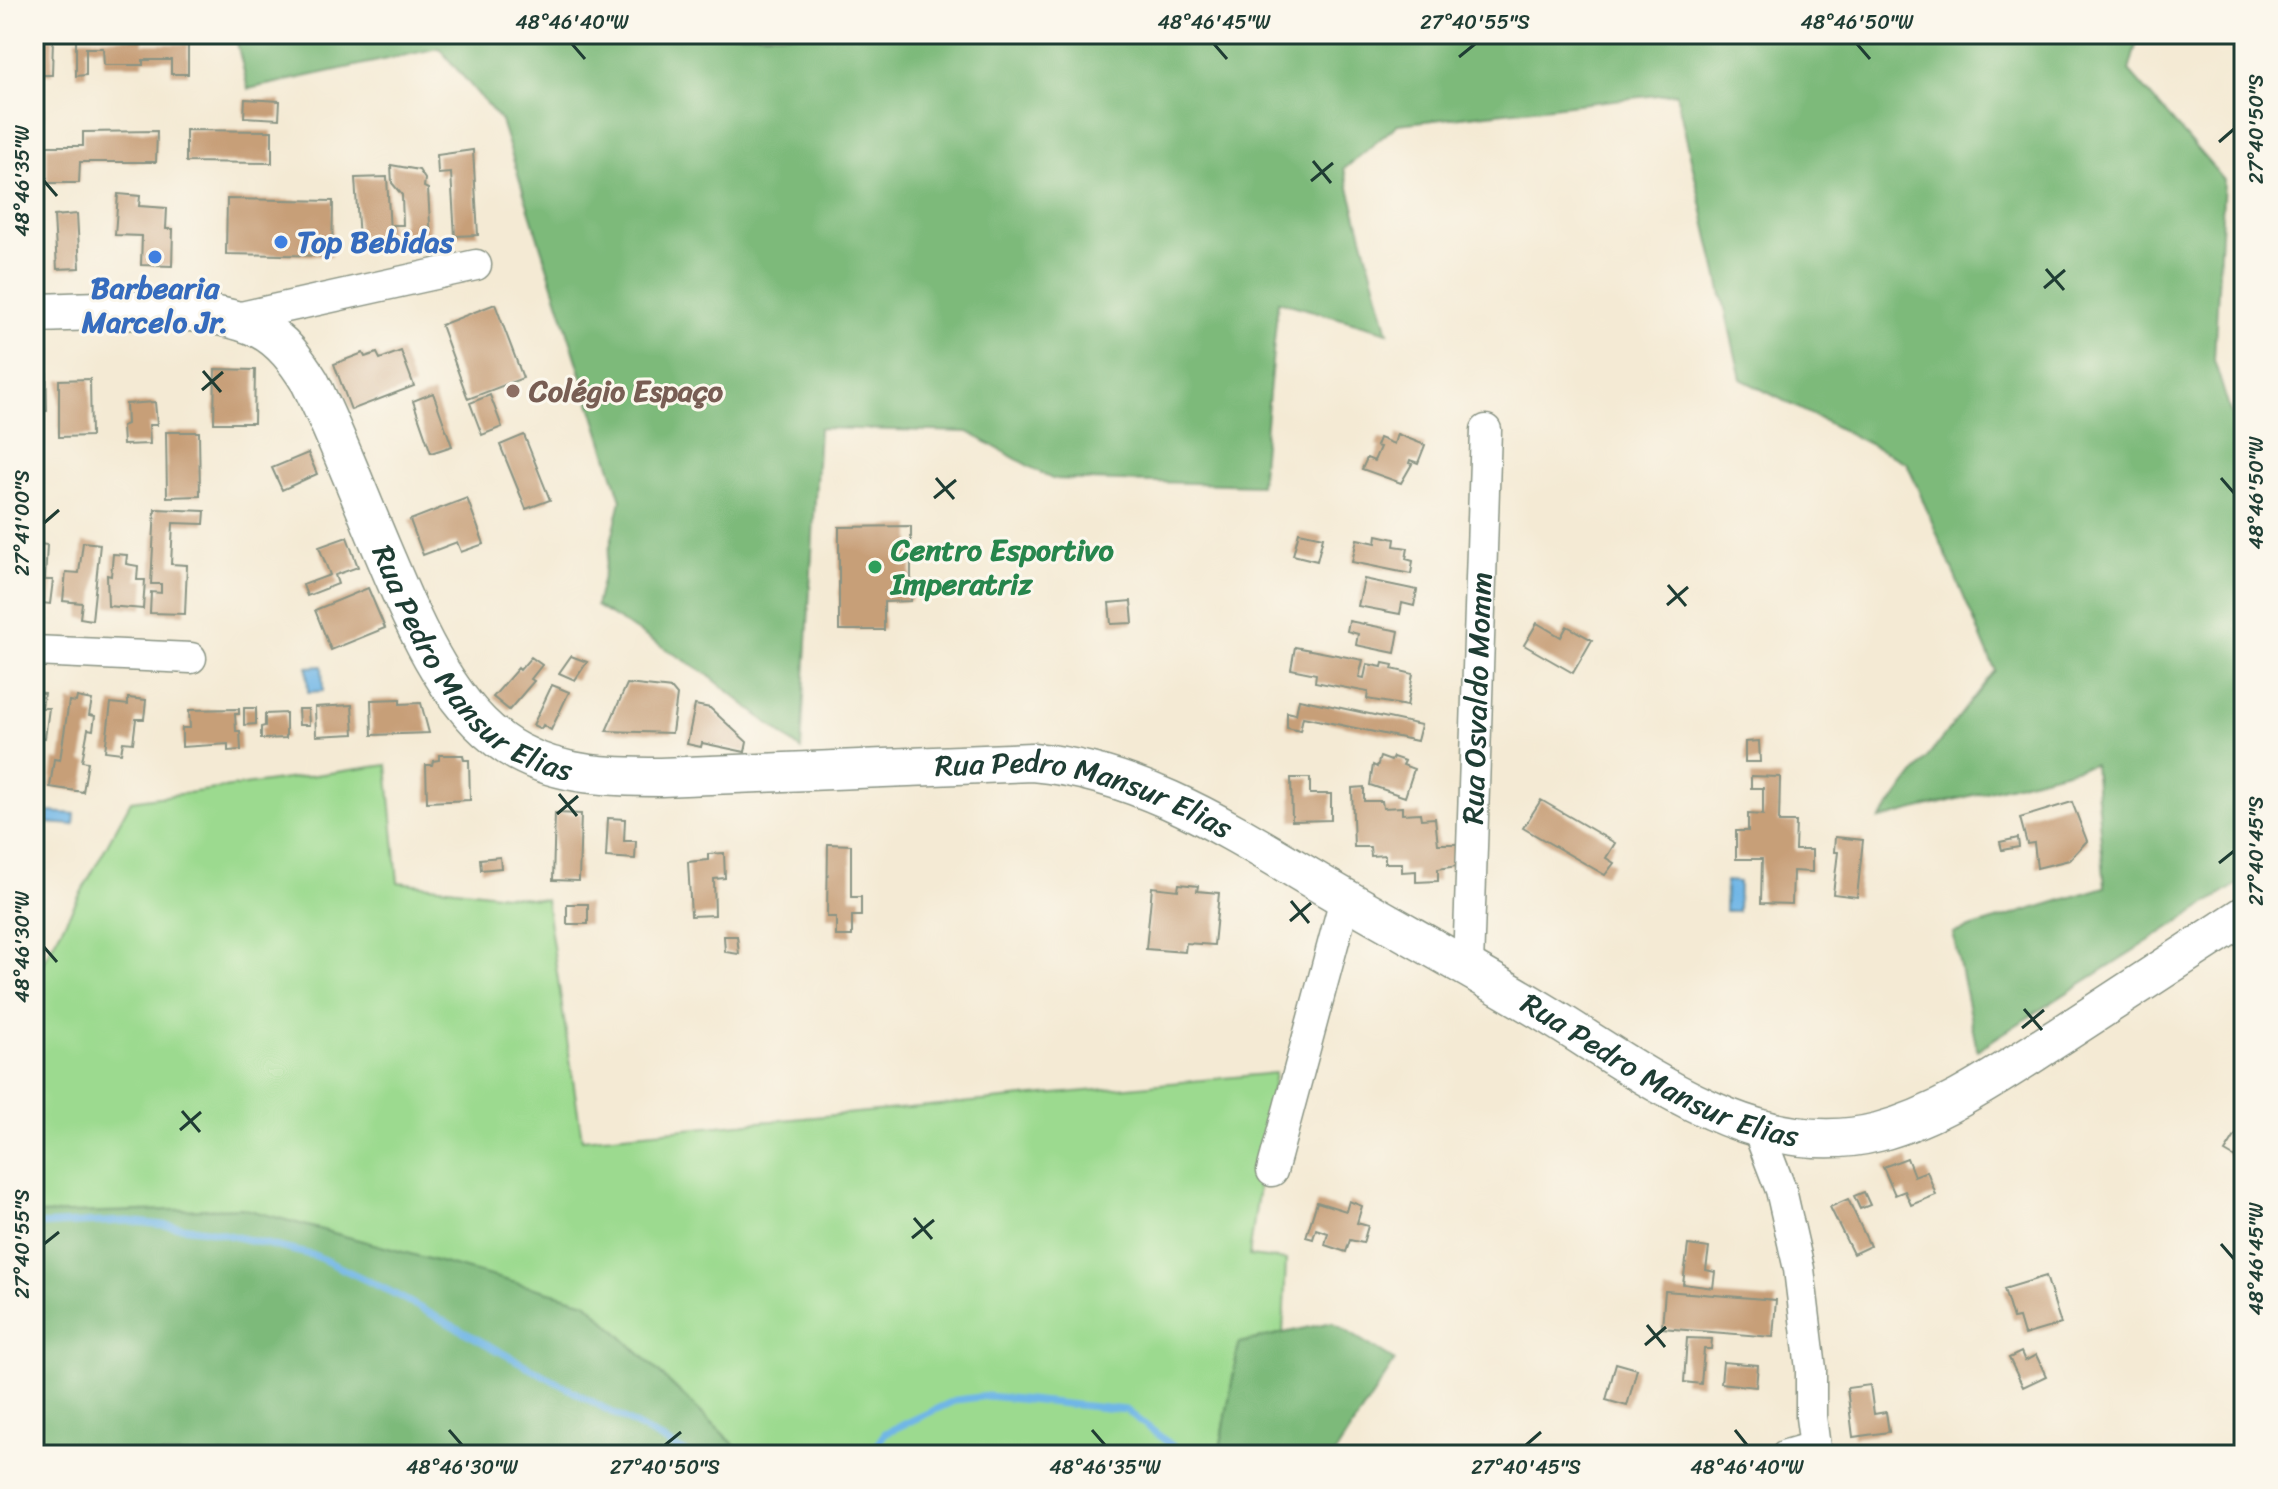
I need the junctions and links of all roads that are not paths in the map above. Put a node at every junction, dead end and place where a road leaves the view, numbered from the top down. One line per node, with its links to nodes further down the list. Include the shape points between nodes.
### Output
1 (476, 265): 3 (street)
2 (34, 313): 3 (main road, Rua Pedro Mansur Elias, via 172,312)
3 (232, 319): 7 (main road, Rua Pedro Mansur Elias, via 273,337 299,365 318,397 416,629 453,689 495,736 516,751 543,764 613,777 1060,764 1119,779 1200,813)
4 (1486, 430): 9 (street, Rua Osvaldo Momm)
5 (34, 651): 6 (street)
6 (191, 658)
7 (1345, 899): 9 (main road, Rua Pedro Mansur Elias); 11 (street)
8 (2244, 916): 10 (main road, Rua Pedro Mansur Elias, via 1994,1078 1930,1112 1850,1137 1789,1137)
9 (1468, 966): 10 (main road, Rua Pedro Mansur Elias, via 1691,1101)
10 (1758, 1130): 12 (street, via 1781,1190 1799,1269 1811,1369)
11 (1272, 1171)
12 (1805, 1452)

